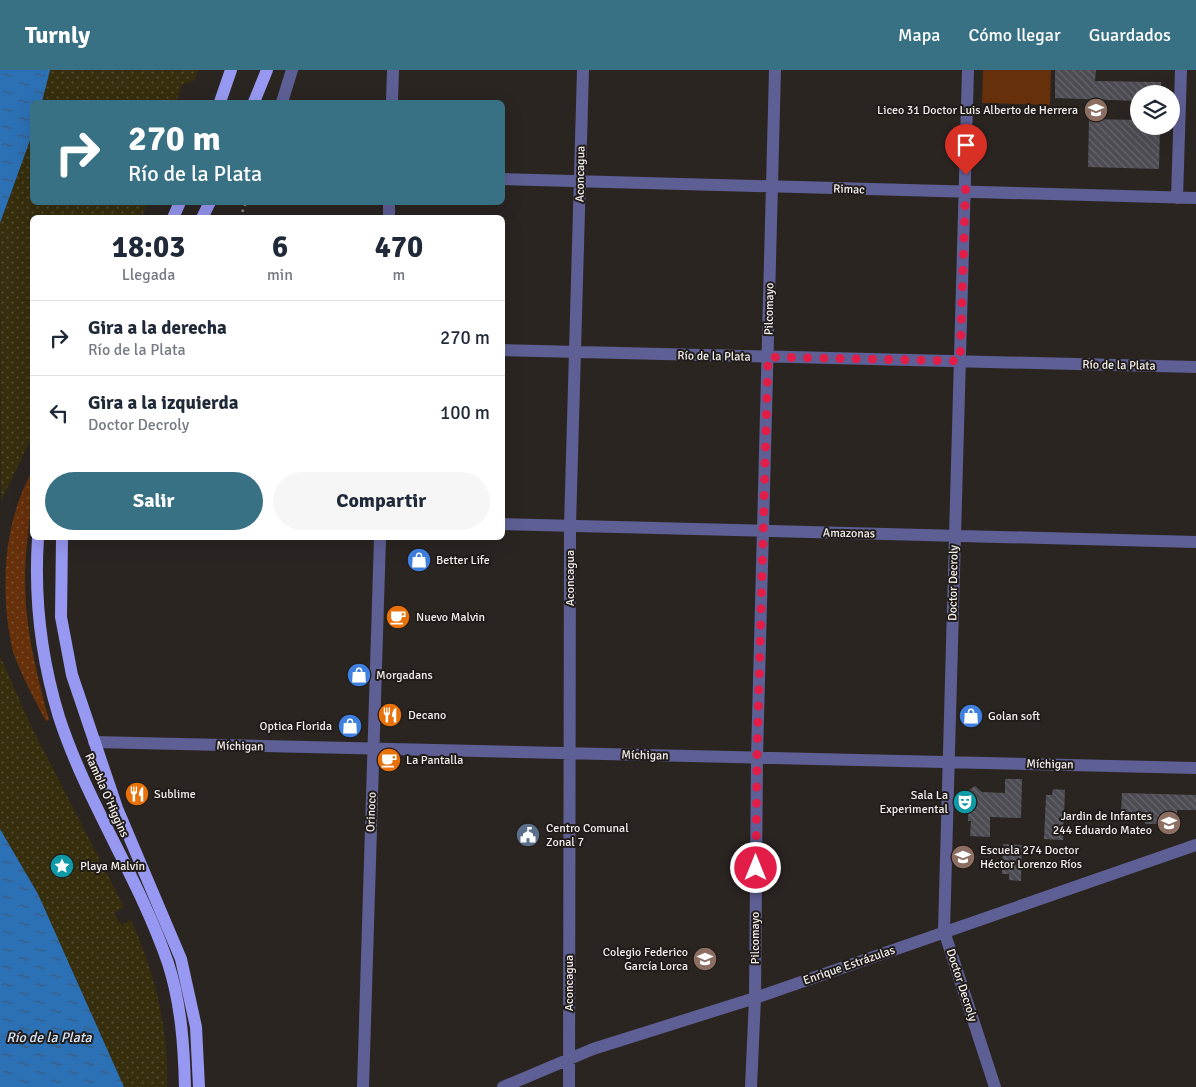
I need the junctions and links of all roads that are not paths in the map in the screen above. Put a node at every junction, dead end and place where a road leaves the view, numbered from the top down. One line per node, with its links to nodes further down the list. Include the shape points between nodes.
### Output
1 (231, 70): 9 (main road)
2 (267, 70): 10 (main road)
3 (292, 70): 11 (street)
4 (393, 70): 12 (street)
5 (582, 70): 14 (street, Aconcagua)
6 (776, 70): 15 (street, Pilcomayo)
7 (968, 70): 16 (street, Doctor Decroly)
8 (1181, 70): 17 (street)
9 (221, 100)
10 (255, 100)
11 (283, 100)
12 (392, 100)
13 (505, 179): 14 (street, Rimac)
14 (580, 181): 15 (street, Rimac); 20 (street, Aconcagua)
15 (772, 187): 16 (street, Rimac); 21 (street, Pilcomayo)
16 (966, 192): 17 (street, Rimac); 22 (street, Doctor Decroly)
17 (1177, 198): 18 (street, Rimac)
18 (1196, 198)
19 (505, 350): 20 (street, Río de la Plata)
20 (576, 352): 21 (street, Río de la Plata); 25 (street, Aconcagua)
21 (768, 357): 22 (street, Río de la Plata); 26 (street, Pilcomayo)
22 (960, 361): 23 (street, Río de la Plata); 27 (street, Doctor Decroly)
23 (1196, 366)
24 (505, 524): 25 (street, Amazonas)
25 (570, 526): 26 (street, Amazonas); 34 (street, Aconcagua)
26 (763, 531): 27 (street, Amazonas); 35 (street, Pilcomayo)
27 (955, 536): 31 (street, Amazonas); 36 (street, Doctor Decroly)
28 (38, 540): 42 (main road, Rambla O'Higgins, via 38,620 49,682 69,743 168,964 182,1033)
29 (62, 540): 32 (main road, Rambla O'Higgins, via 60,591 65,647)
30 (380, 540): 33 (street, Orinoco)
31 (1196, 542)
32 (94, 742): 33 (street, Míchigan); 43 (main road, Rambla O'Higgins, via 117,808 181,959 196,1026)
33 (373, 748): 34 (street, Míchigan); 44 (street, Orinoco)
34 (569, 754): 35 (street, Míchigan); 41 (street, Aconcagua)
35 (757, 757): 36 (street, Míchigan); 40 (street, Pilcomayo)
36 (949, 762): 37 (street, Míchigan); 39 (street, Doctor Decroly)
37 (1196, 768)
38 (1196, 845): 39 (street, Enrique Estrázulas)
39 (944, 931): 40 (street, Enrique Estrázulas); 48 (street, Doctor Decroly)
40 (755, 998): 41 (street, Enrique Estrázulas); 47 (street, Pilcomayo)
41 (569, 1059): 45 (street, Enrique Estrázulas); 46 (street, Aconcagua)
42 (185, 1087)
43 (200, 1087)
44 (363, 1087)
45 (503, 1087)
46 (569, 1087)
47 (751, 1087)
48 (995, 1087)

